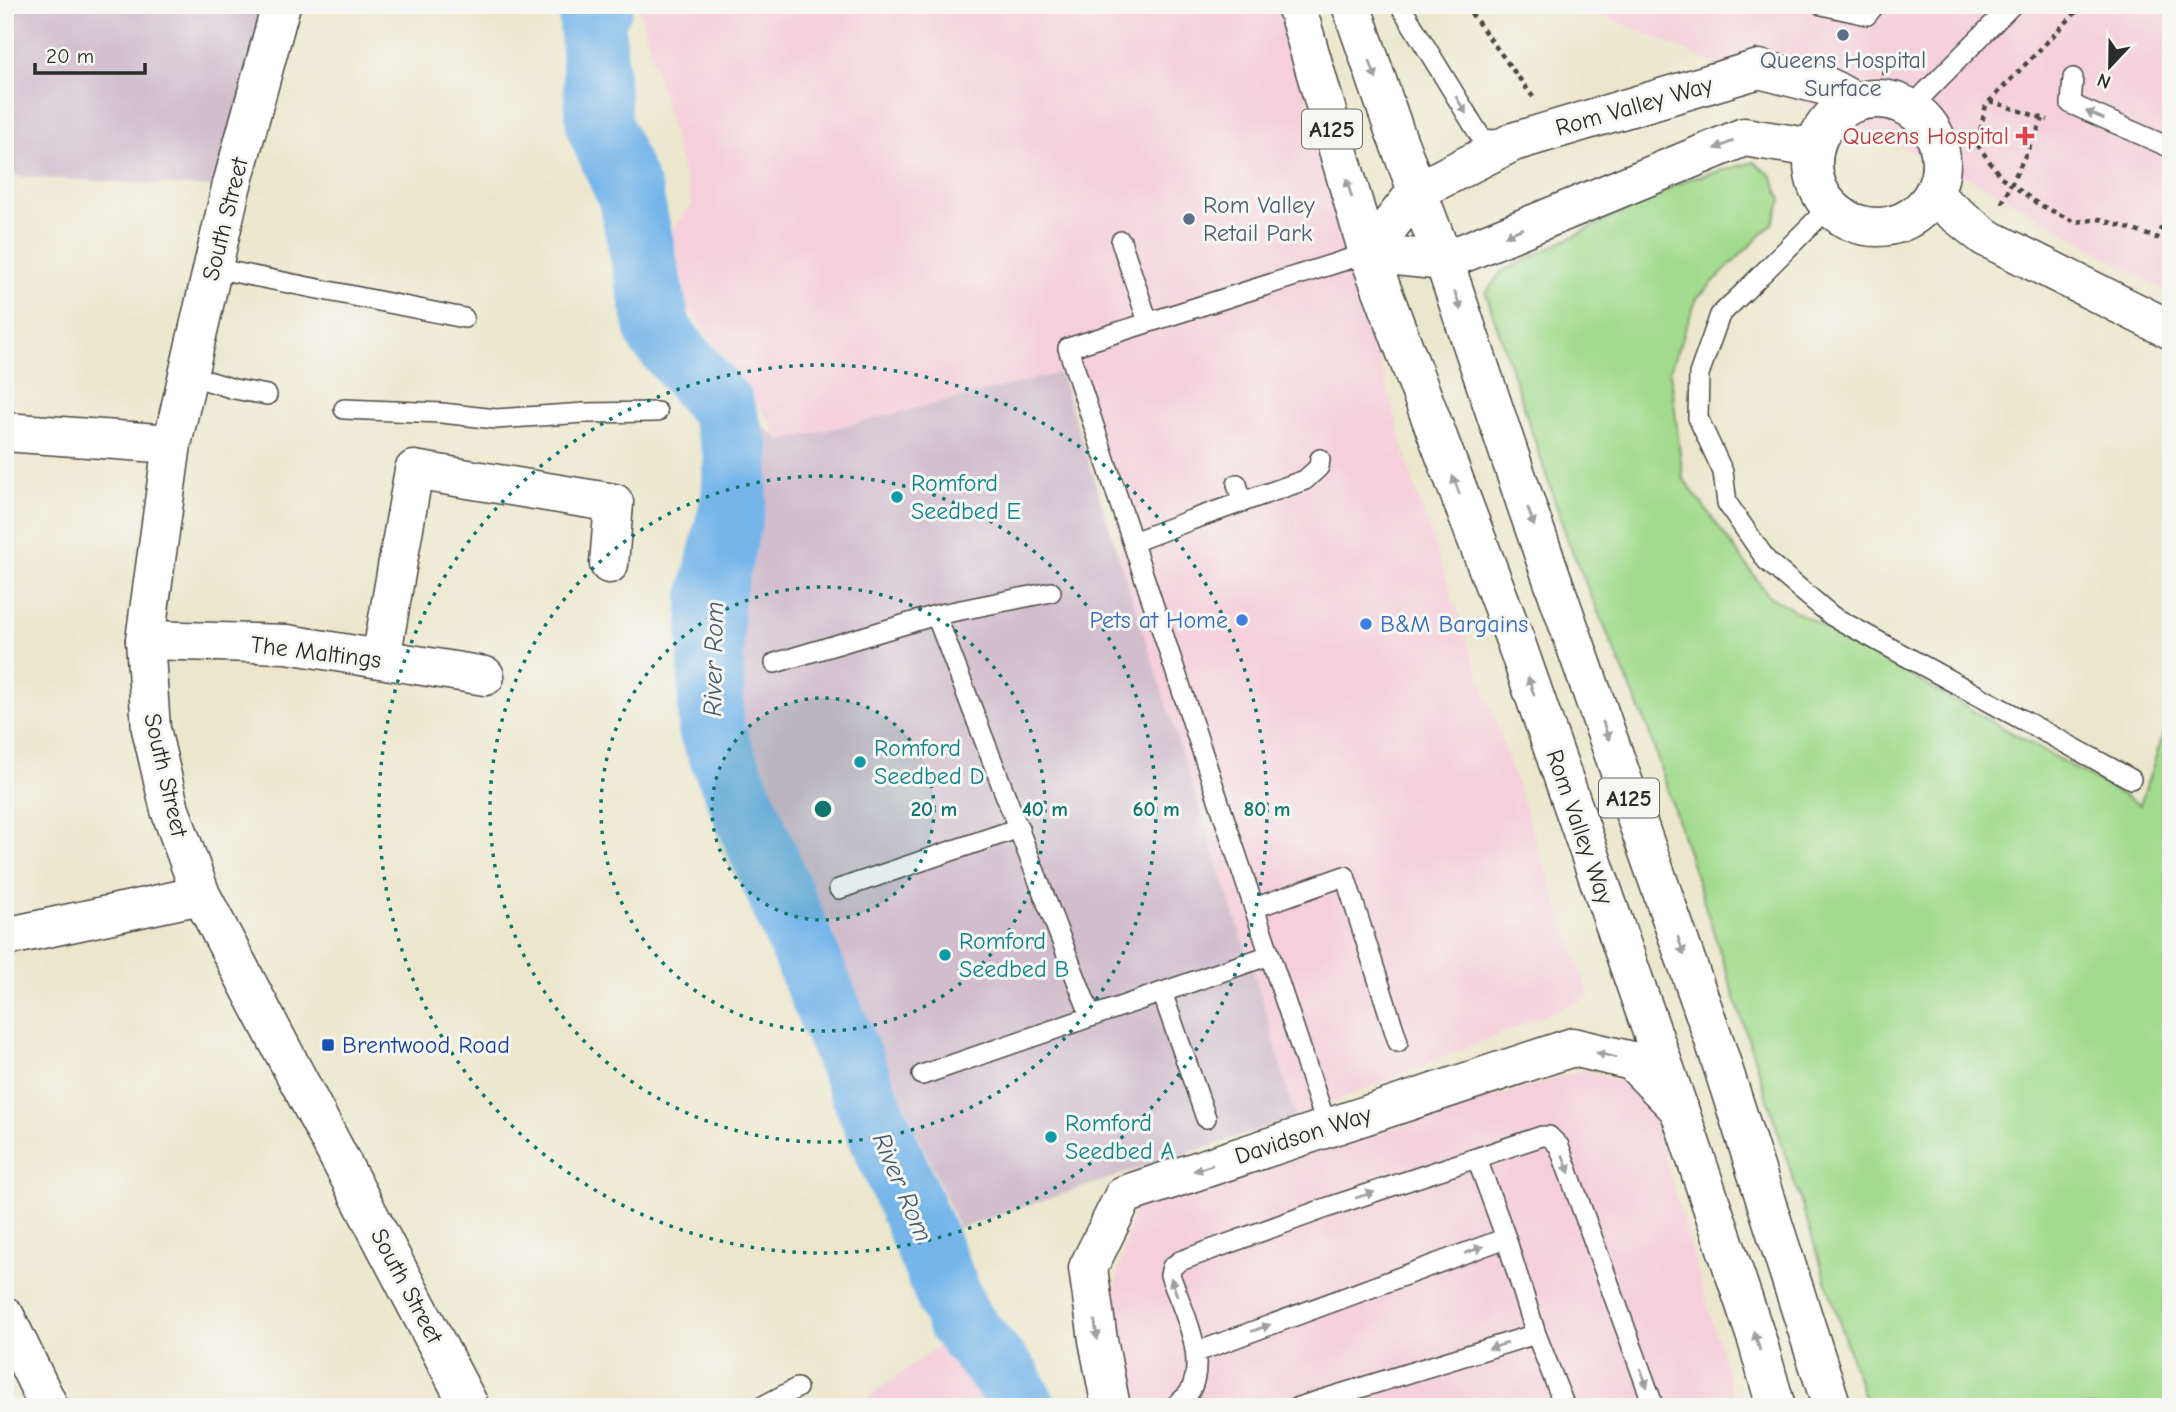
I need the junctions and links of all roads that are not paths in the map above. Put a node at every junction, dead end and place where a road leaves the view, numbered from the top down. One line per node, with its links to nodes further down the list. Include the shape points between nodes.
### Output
1 (281, 5): 20 (street, South Street)
2 (1296, 5): 18 (street, Rom Valley Way / A125, one-way to 2)
3 (1351, 5): 14 (street, A125, one-way to 14)
4 (1400, 5): 11 (lane, one-way to 11, via 1482,138)
5 (1822, 5): 6 (lane, via 1867,15)
6 (1875, 5)
7 (2012, 5): 10 (lane)
8 (2073, 78): 13 (lane, one-way to 8, via 2070,104)
9 (1855, 102): 10 (street, via 1893,100); 11 (street, Rom Valley Way, via 1826,86 1759,69); 12 (street, via 1829,120)
10 (1910, 108): 15 (street, via 1929,125 1940,147 1941,173)
11 (1513, 142): 14 (street, Rom Valley Way)
12 (1814, 148): 16 (street, via 1814,179); 19 (street, one-way to 19, via 1744,137)
13 (2171, 148)
14 (1417, 191): 18 (street, Rom Valley Way); 19 (street, A125)
15 (1933, 196): 16 (street, via 1920,212 1884,228 1844,220); 22 (street, via 1985,237)
16 (1829, 207): 39 (lane, via 1720,315 1699,374 1698,418 1723,472 1727,503 1767,561 1832,616)
17 (1121, 242): 23 (lane)
18 (1368, 253): 19 (street); 23 (lane); 50 (street, Rom Valley Way / A125, one-way to 18, via 1515,640)
19 (1444, 261): 68 (street, A125, one-way to 68, via 1714,1040)
20 (213, 268): 21 (lane); 24 (street, South Street)
21 (464, 318)
22 (2168, 321)
23 (1148, 322): 31 (lane, via 1068,348)
24 (189, 375): 25 (lane); 29 (street, South Street)
25 (267, 395)
26 (344, 410): 27 (lane, via 496,419)
27 (657, 412)
28 (5, 432): 29 (street)
29 (172, 444): 35 (street, South Street)
30 (1320, 459): 31 (lane, via 1319,467 1305,480 1240,493)
31 (1133, 542): 43 (lane)
32 (609, 564): 36 (street, via 614,503 414,470)
33 (1051, 592): 34 (lane)
34 (936, 615): 37 (lane); 40 (lane)
35 (145, 640): 36 (street, The Maltings, via 287,644); 42 (street, South Street, via 151,729 170,810)
36 (381, 659): 38 (street, The Maltings)
37 (775, 663)
38 (485, 676)
39 (2131, 779)
40 (1019, 828): 41 (lane); 47 (lane)
41 (839, 889)
42 (201, 895): 44 (street); 60 (street, South Street)
43 (1254, 908): 45 (lane); 48 (lane, via 1345,876)
44 (5, 937)
45 (1270, 955): 46 (lane); 52 (lane)
46 (1162, 992): 47 (lane); 51 (lane)
47 (1091, 1017): 49 (lane)
48 (1398, 1042)
49 (922, 1075)
50 (1679, 1108): 52 (street, Davidson Way, one-way to 52, via 1632,1061 1573,1046); 67 (street, Rom Valley Way / A125, one-way to 50)
51 (1206, 1118)
52 (1327, 1127): 62 (street, Davidson Way, one-way to 62, via 1125,1195 1088,1268)
53 (1477, 1159): 54 (lane); 57 (lane, one-way to 53, via 1170,1275 1180,1261); 66 (lane, one-way to 66, via 1542,1136 1555,1140)
54 (1506, 1238): 56 (lane); 57 (lane, one-way to 54)
55 (5, 1316): 59 (street)
56 (1536, 1334): 64 (lane, one-way to 64); 65 (lane)
57 (1197, 1352): 63 (lane, via 1189,1393)
58 (797, 1388): 61 (lane)
59 (49, 1407)
60 (470, 1407)
61 (761, 1407)
62 (1111, 1407)
63 (1174, 1407)
64 (1298, 1407)
65 (1564, 1407)
66 (1654, 1407)
67 (1776, 1407)
68 (1832, 1407)

